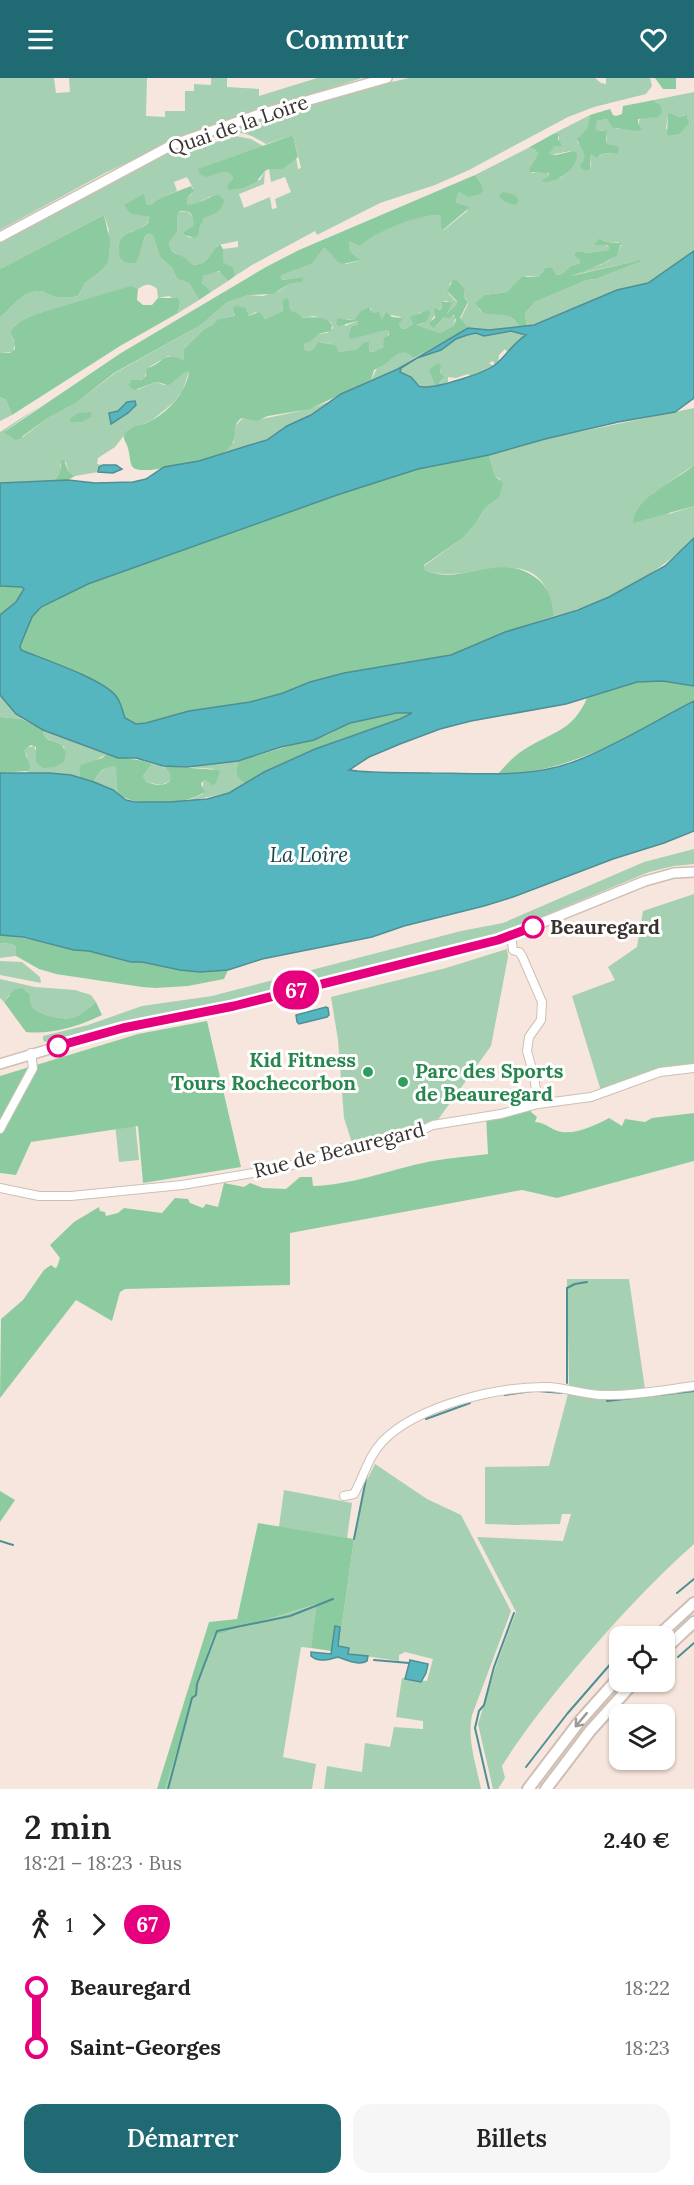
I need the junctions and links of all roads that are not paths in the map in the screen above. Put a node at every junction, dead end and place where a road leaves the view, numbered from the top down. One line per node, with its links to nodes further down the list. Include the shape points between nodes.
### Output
1 (387, 78): 2 (main road, Quai de la Loire, via 257,115 172,145)
2 (0, 237)
3 (694, 872): 4 (main road, via 645,881)
4 (511, 936): 5 (main road); 8 (street, via 513,950 522,956 542,1002 541,1020 529,1037 527,1051)
5 (31, 1053): 6 (main road); 9 (street, via 33,1068)
6 (0, 1064)
7 (694, 1068): 8 (street, Rue de Beauregard, via 660,1072 591,1097)
8 (536, 1105): 10 (street, Rue de Beauregard, via 434,1125 287,1167 182,1185 56,1197)
9 (0, 1129)
10 (0, 1188)
11 (694, 1386): 12 (street, via 615,1395 546,1387 468,1400 418,1417 393,1432 368,1463 354,1494)
12 (344, 1496)
13 (694, 1603): 15 (highway)
14 (694, 1622): 17 (highway)
15 (669, 1626)
16 (694, 1628): 17 (highway)
17 (675, 1640)
18 (609, 1689): 20 (highway, one-way to 20)
19 (625, 1692): 21 (highway)
20 (528, 1789)
21 (546, 1789)

